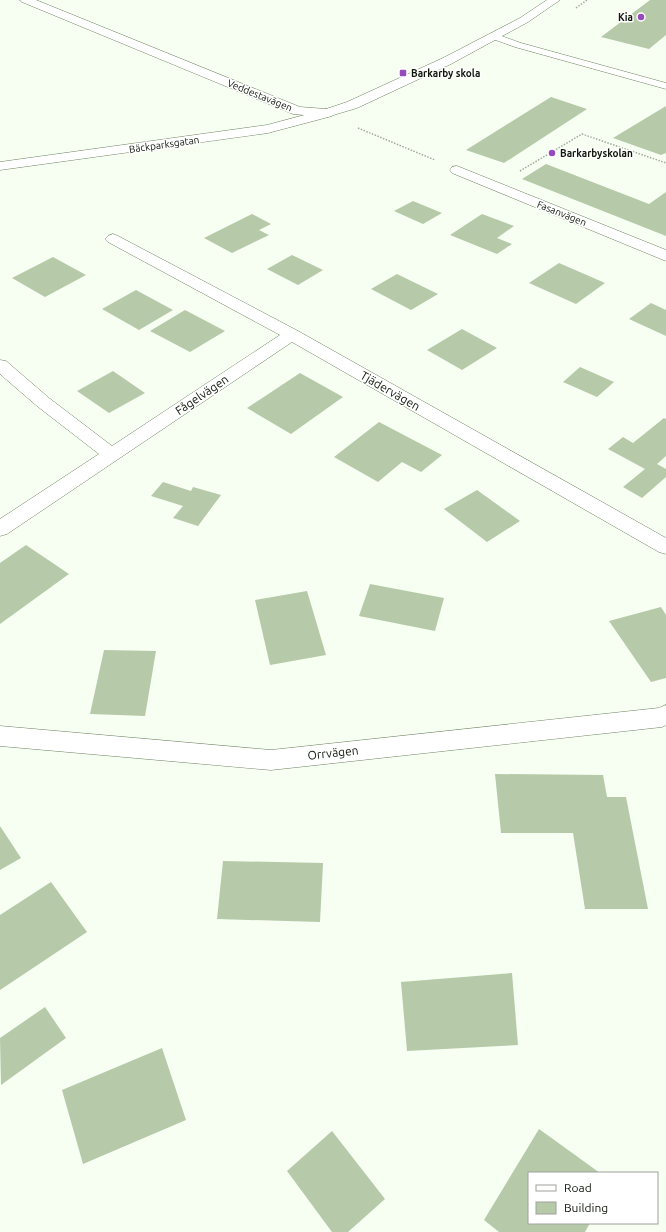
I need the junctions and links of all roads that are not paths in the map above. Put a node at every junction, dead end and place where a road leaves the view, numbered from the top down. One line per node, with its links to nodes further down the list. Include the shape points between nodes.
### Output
1 (26, 0): 5 (street, Veddestavägen, via 298,111)
2 (554, 0): 3 (street, Veddestavägen)
3 (493, 36): 4 (lane); 5 (street, Veddestavägen, via 447,61 352,105)
4 (666, 86)
5 (327, 113): 6 (street, Bäckparksgatan, via 268,130)
6 (0, 166)
7 (457, 170): 9 (street, Fasanvägen)
8 (113, 239): 10 (street, Tjädervägen)
9 (666, 256)
10 (292, 335): 12 (street, Fågelvägen); 14 (street, Tjädervägen)
11 (0, 365): 12 (street)
12 (112, 455): 13 (street, Fågelvägen)
13 (0, 530)
14 (666, 547)
15 (666, 715): 16 (street, Orrvägen, via 271,760)
16 (0, 736)

